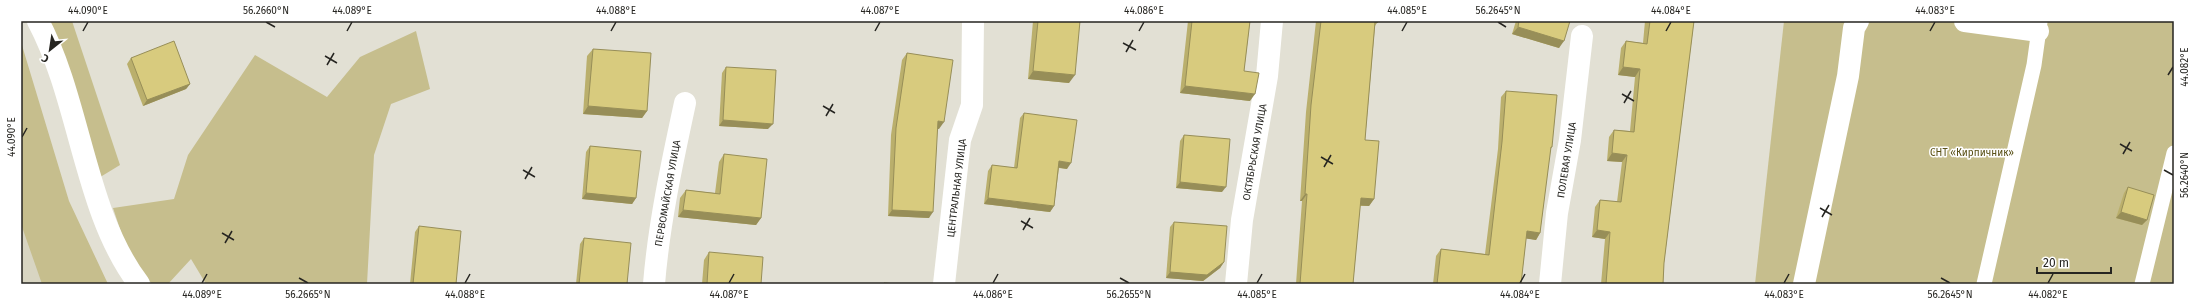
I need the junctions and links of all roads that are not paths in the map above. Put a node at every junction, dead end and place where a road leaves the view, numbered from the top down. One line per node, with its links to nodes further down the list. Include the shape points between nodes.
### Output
1 (38, 21): 10 (street, via 61,76 100,207 116,248)
2 (973, 21): 12 (street, ЦЕНТРАЛЬНАЯ УЛИЦА, via 972,105 960,140)
3 (1272, 21): 13 (street, ОКТЯБРЬСКАЯ УЛИЦА, via 1267,76 1242,220)
4 (1858, 21): 15 (street, via 1854,28 1848,76)
5 (1965, 21): 6 (street)
6 (2039, 26): 16 (lane, via 2034,65)
7 (1582, 36): 14 (street, ПОЛЕВАЯ УЛИЦА, via 1570,140 1557,213)
8 (685, 103): 11 (street, ПЕРВОМАЙСКАЯ УЛИЦА, via 658,238)
9 (2174, 152): 17 (lane)
10 (139, 284)
11 (654, 284)
12 (944, 284)
13 (1236, 284)
14 (1550, 284)
15 (1804, 284)
16 (1984, 284)
17 (2142, 284)

